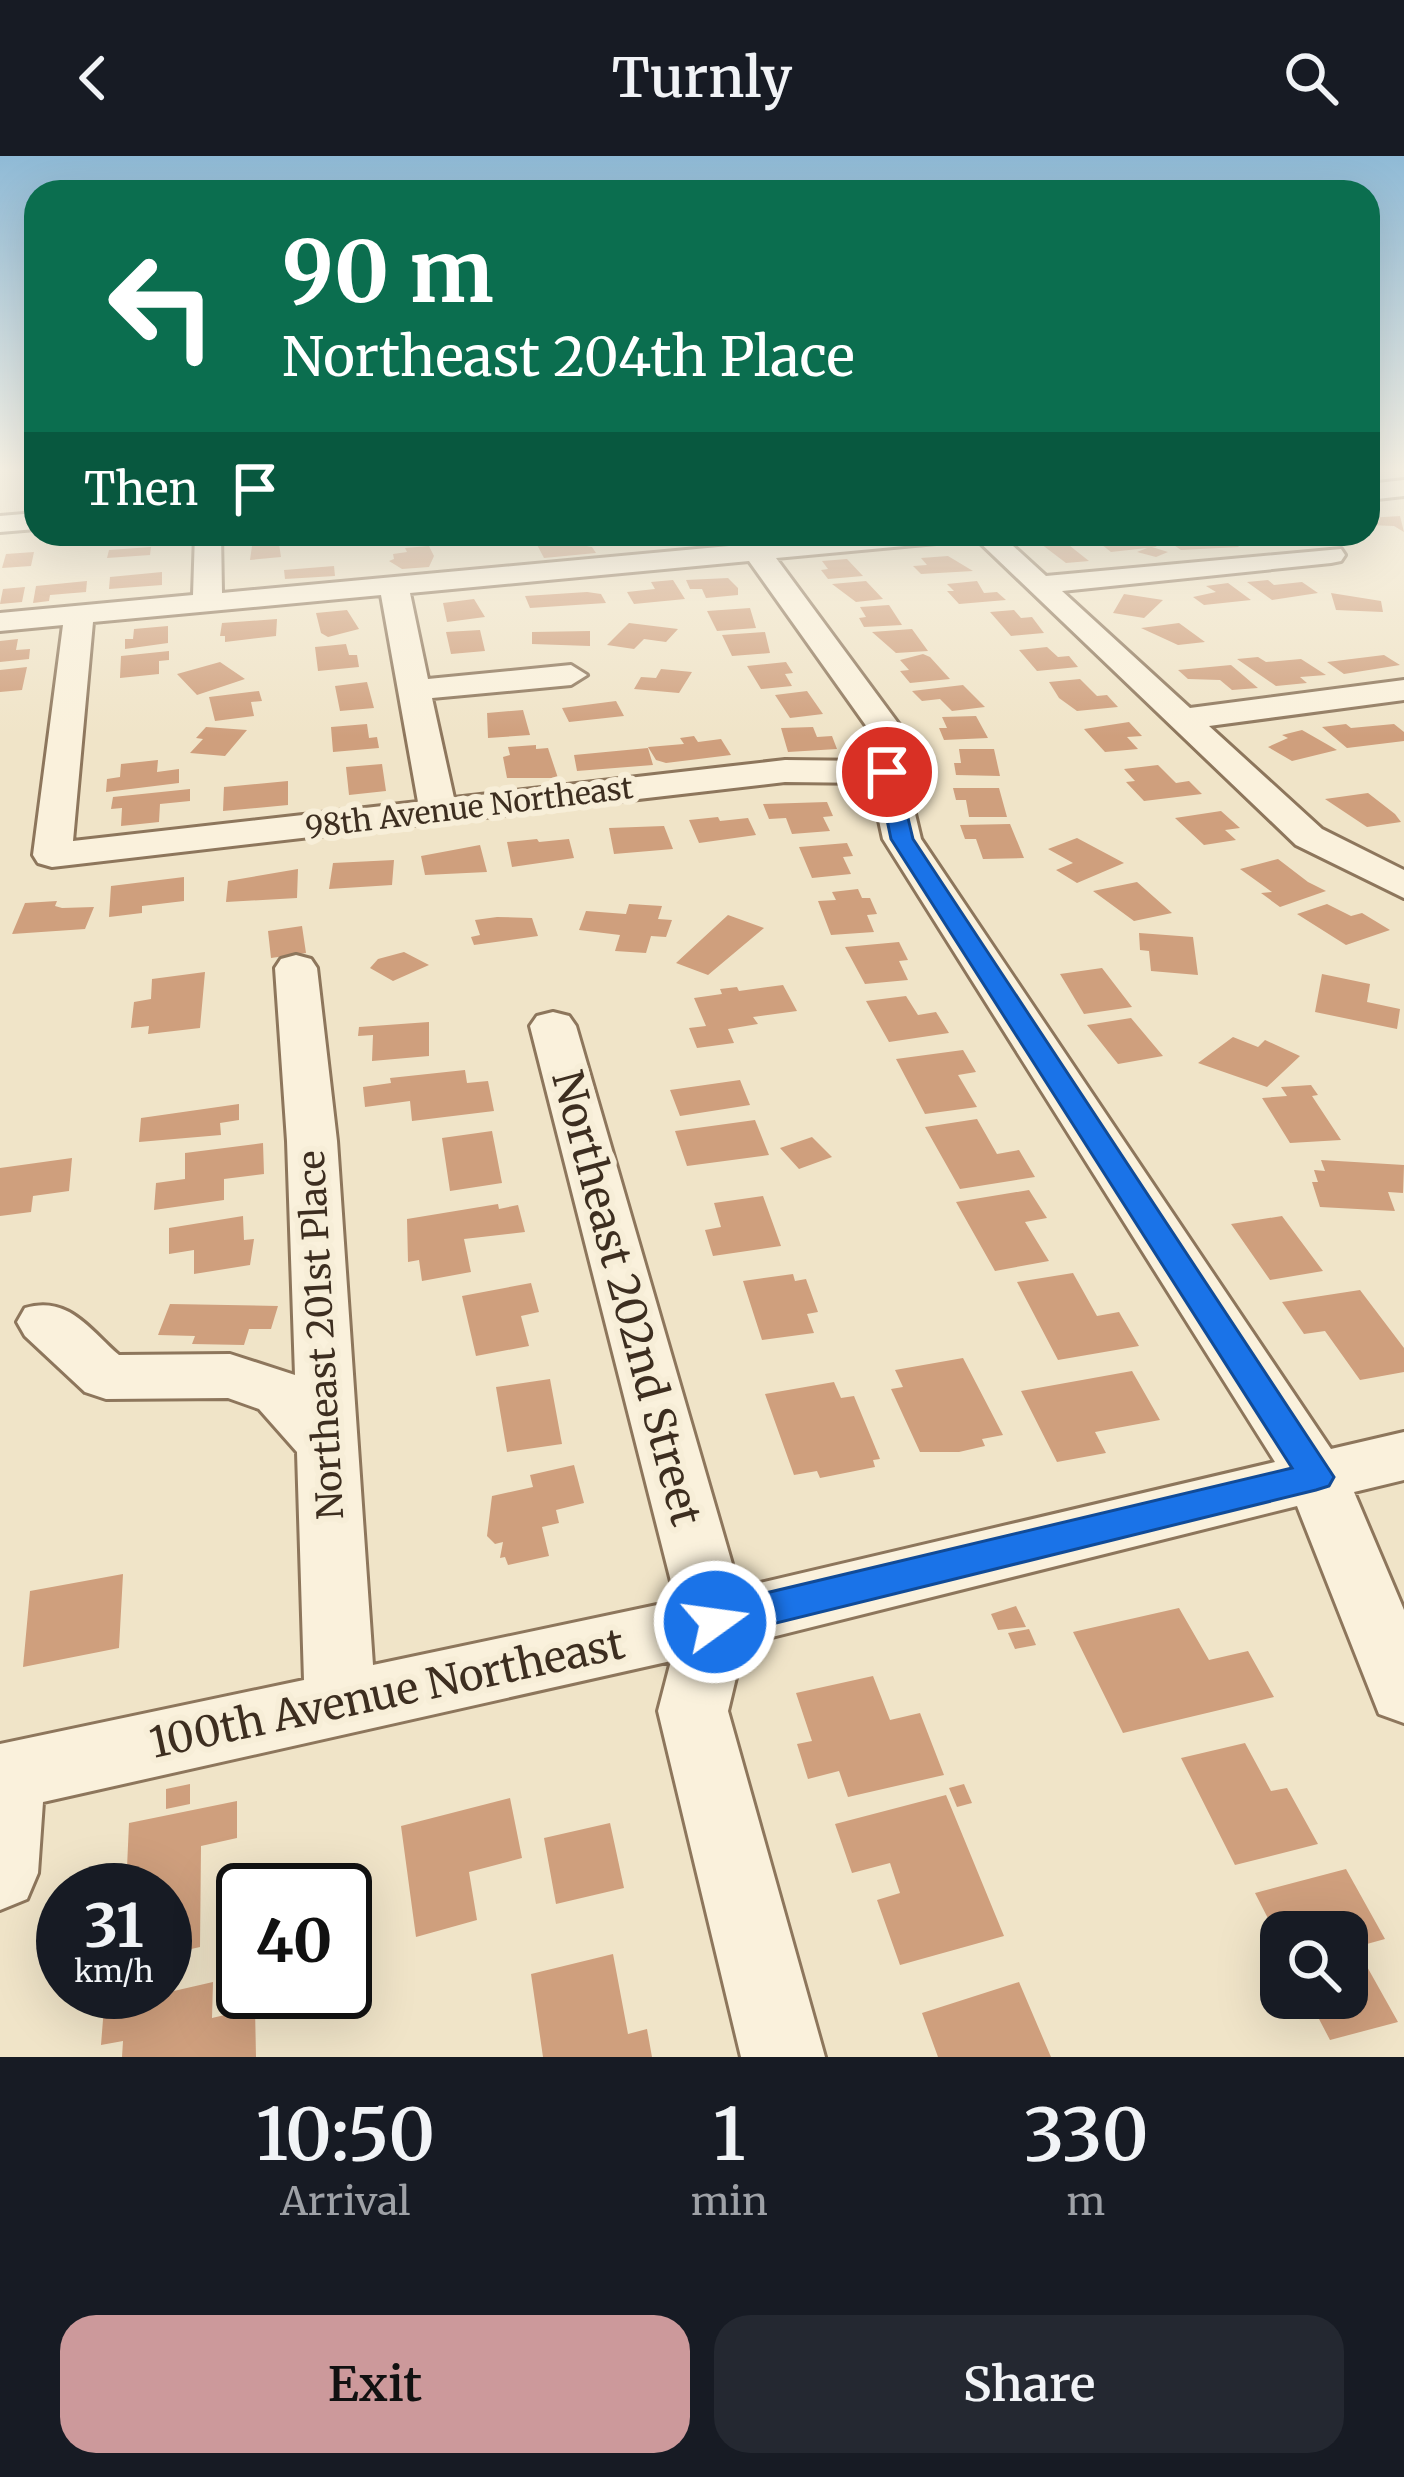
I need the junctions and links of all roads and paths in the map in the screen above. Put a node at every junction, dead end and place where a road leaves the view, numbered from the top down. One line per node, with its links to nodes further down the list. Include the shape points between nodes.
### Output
1 (208, 559): 8 (street)
2 (686, 559): 7 (street)
3 (763, 559): 15 (street, via 889,734)
4 (1012, 559): 6 (street)
5 (1295, 559): 6 (street)
6 (1041, 585): 14 (street)
7 (394, 586): 8 (street); 12 (street)
8 (207, 603): 9 (street)
9 (80, 614): 10 (street); 16 (street, 98th Avenue Northeast, via 52,855)
10 (0, 622)
11 (571, 675): 12 (street)
12 (411, 690): 16 (street)
13 (1404, 690): 14 (street)
14 (1182, 719): 17 (street, via 1309,837)
15 (887, 772): 16 (street, 98th Avenue Northeast, via 785,771); 23 (street, via 902,839)
16 (438, 811)
17 (1404, 886)
18 (296, 968): 21 (street, Northeast 201st Place)
19 (554, 1026): 24 (street, Northeast 202nd Street)
20 (45, 1322): 21 (street, via 106,1376 230,1376 280,1393)
21 (325, 1442): 26 (street, Northeast 201st Place)
22 (1404, 1456): 23 (street, 100th Avenue Northeast)
23 (1316, 1477): 24 (street, 100th Avenue Northeast); 25 (street)
24 (715, 1622): 26 (street, 100th Avenue Northeast); 29 (street, Northeast 202nd Street, via 693,1711)
25 (1404, 1692)
26 (340, 1702): 27 (street, 100th Avenue Northeast)
27 (4, 1777): 28 (street)
28 (0, 1873)
29 (783, 2057)

